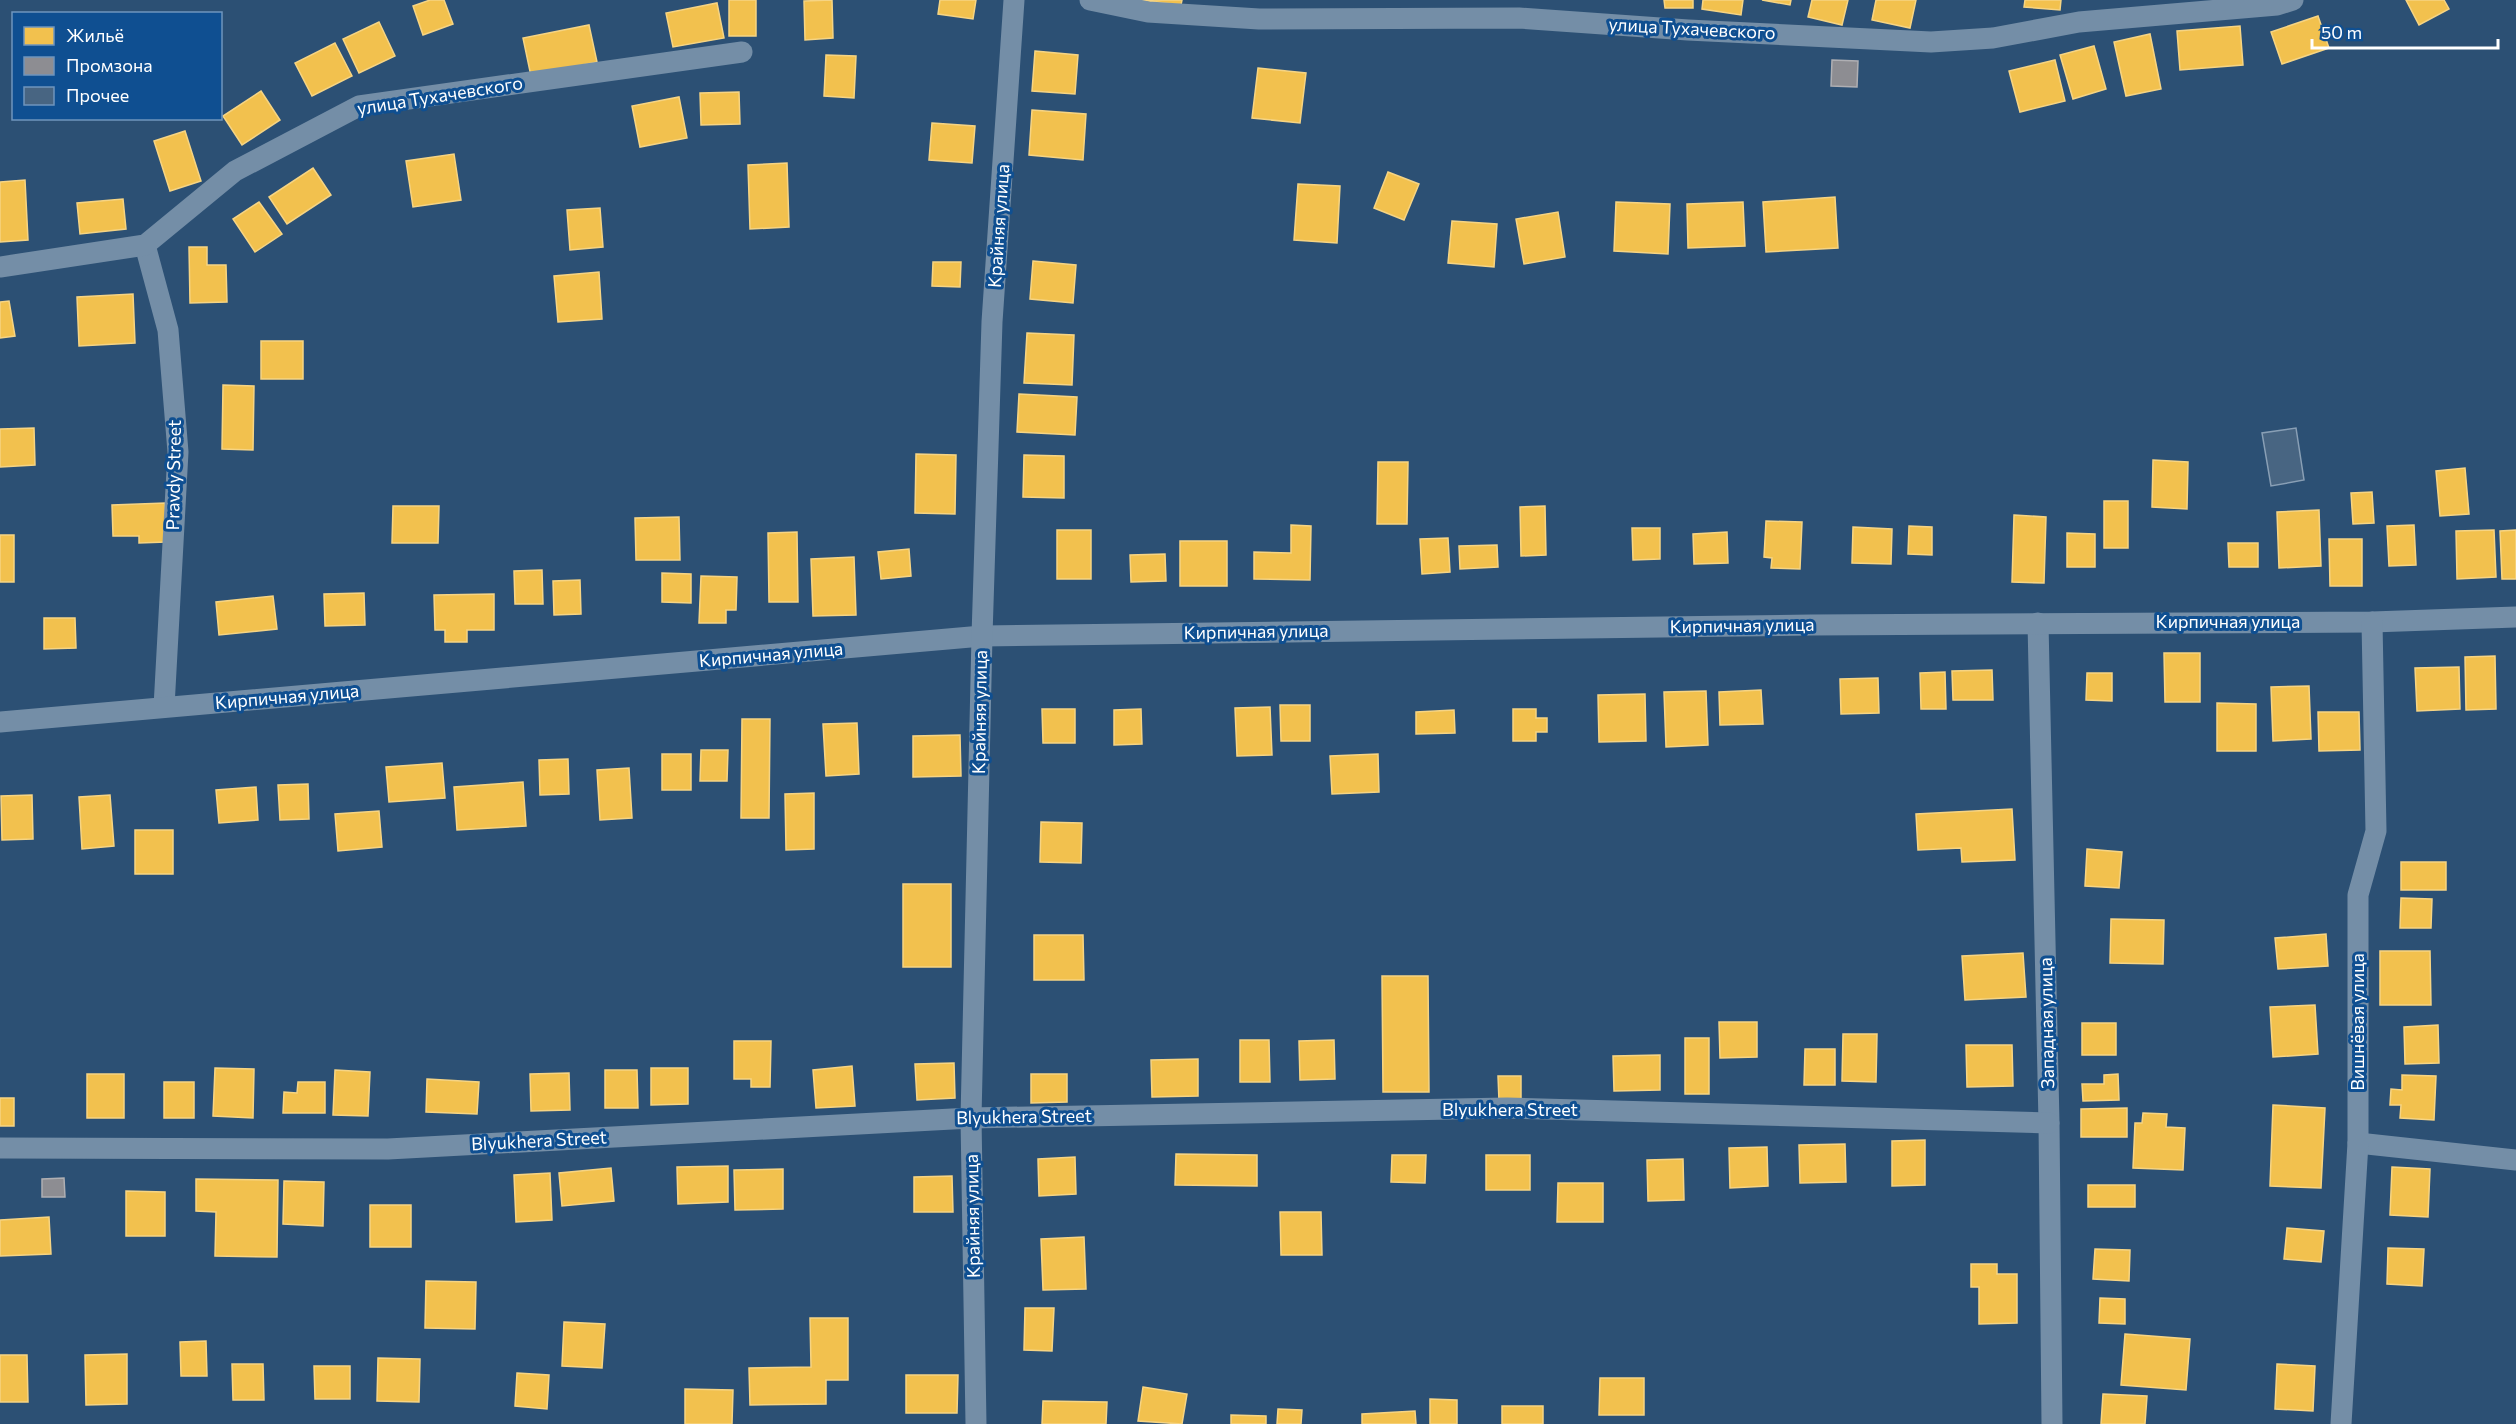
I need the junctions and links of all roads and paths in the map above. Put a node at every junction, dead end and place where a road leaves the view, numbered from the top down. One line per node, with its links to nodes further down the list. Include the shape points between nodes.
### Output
1 (1014, 0): 10 (street, Крайняя улица, via 992,322)
2 (1090, 0): 3 (street, улица Тухачевского, via 1148,12 1259,19 1519,18 1931,42 1993,38 2079,22 2277,5)
3 (2293, 0)
4 (742, 52): 5 (street, улица Тухачевского, via 358,106 235,171)
5 (145, 245): 6 (street); 11 (street, Pravdy Street, via 168,330 178,452)
6 (0, 267)
7 (2516, 617): 8 (street, Кирпичная улица)
8 (2372, 622): 9 (street, Кирпичная улица); 15 (street, Вишнёвая улица, via 2376,831 2358,895)
9 (2038, 623): 10 (street, Кирпичная улица); 14 (street, Западная улица)
10 (982, 636): 11 (street, Кирпичная улица); 13 (street, Крайняя улица)
11 (164, 707): 12 (street, Кирпичная улица)
12 (0, 722)
13 (971, 1118): 14 (street, Blyukhera Street, via 1507,1108); 16 (street, Blyukhera Street, via 388,1149); 18 (street, Крайняя улица)
14 (2049, 1123): 19 (street, Западная улица)
15 (2358, 1143): 17 (street); 20 (street, Вишнёвая улица)
16 (0, 1148)
17 (2516, 1160)
18 (976, 1424)
19 (2052, 1424)
20 (2342, 1424)

